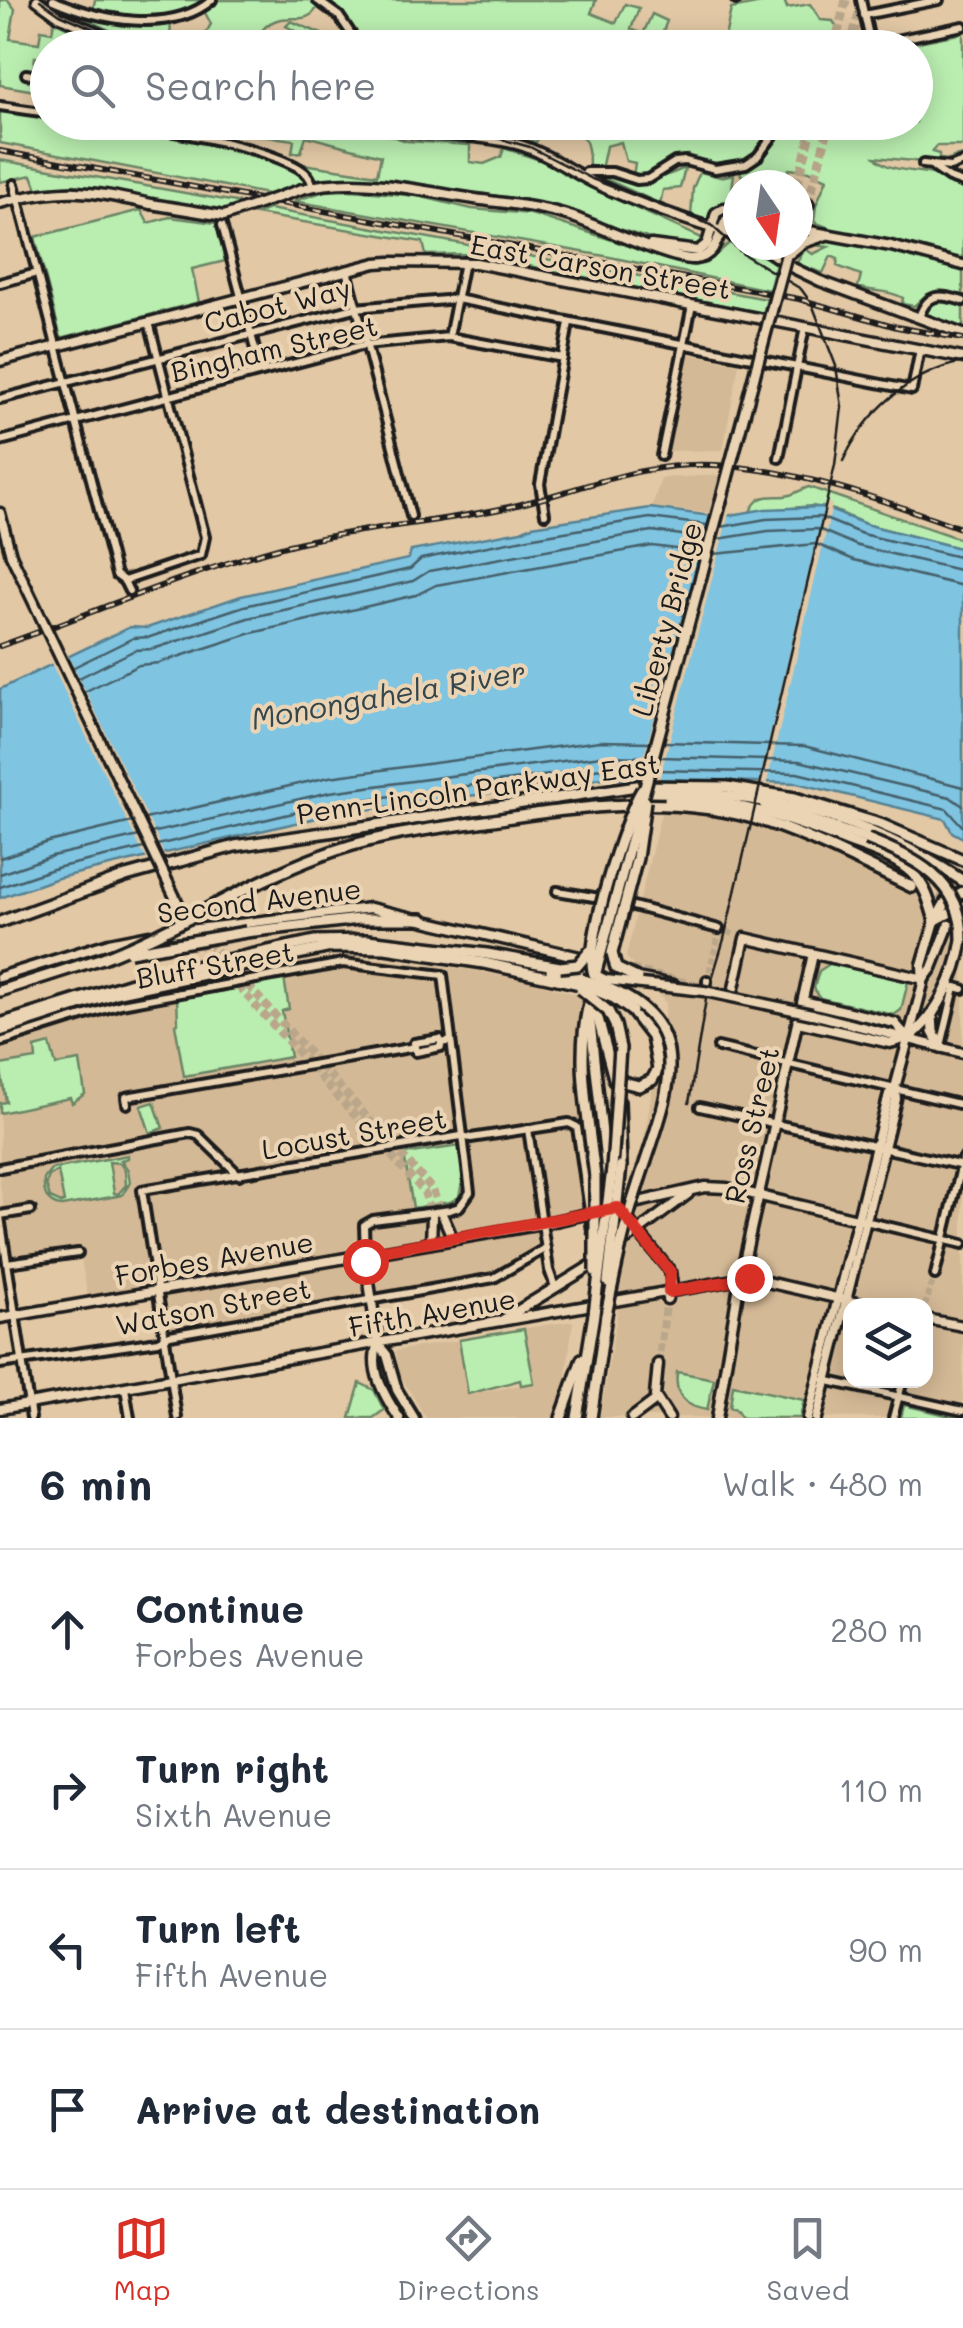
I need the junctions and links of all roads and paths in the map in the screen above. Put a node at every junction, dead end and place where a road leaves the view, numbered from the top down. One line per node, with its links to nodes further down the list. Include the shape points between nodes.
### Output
1 (38, 0): 9 (main road)
2 (53, 0): 3 (street, via 90,14 143,20 191,14)
3 (212, 0)
4 (317, 0): 10 (street)
5 (860, 0): 7 (street)
6 (939, 0): 7 (street)
7 (864, 15): 11 (street)
8 (963, 26): 12 (street)
9 (91, 30)
10 (349, 30)
11 (867, 30)
12 (933, 33)
13 (26, 74): 14 (street)
14 (30, 75)
15 (0, 106): 16 (street)
16 (30, 110)
17 (203, 140): 26 (street, via 296,166)
18 (496, 140): 23 (main road, via 552,158)
19 (770, 140): 23 (street, via 746,164 715,169 675,162 638,180 597,170)
20 (963, 162): 22 (street)
21 (923, 164): 22 (street)
22 (932, 166): 24 (street)
23 (582, 176): 32 (main road)
24 (963, 183)
25 (14, 184): 27 (street)
26 (313, 186): 27 (main road, bridge, via 224,216 76,190); 32 (main road, via 362,184 524,203 646,244 695,252)
27 (18, 199): 28 (main road); 41 (street)
28 (0, 203)
29 (723, 210): 32 (main road, via 713,217)
30 (222, 225): 43 (street)
31 (813, 232): 34 (main road)
32 (715, 233): 33 (main road)
33 (723, 234)
34 (825, 236): 35 (highway); 39 (main road)
35 (813, 240)
36 (780, 260): 48 (main road, via 820,282)
37 (785, 260): 77 (highway, Liberty Bridge, bridge)
38 (464, 262): 40 (main road, East Carson Street, via 376,262); 44 (street); 46 (main road, East Carson Street)
39 (963, 265)
40 (347, 270): 43 (main road, East Carson Street); 47 (street)
41 (36, 274): 42 (street); 56 (street)
42 (0, 283)
43 (242, 297): 49 (main road, East Carson Street); 52 (street)
44 (457, 299): 47 (street, Cabot Way); 50 (street, Cabot Way); 54 (street)
45 (963, 301): 48 (street, via 932,296)
46 (692, 305): 51 (main road, East Carson Street); 57 (street)
47 (355, 308): 52 (street, Cabot Way); 55 (street)
48 (919, 317): 53 (main road)
49 (149, 322): 56 (main road, East Carson Street); 59 (street)
50 (569, 323): 57 (street, Cabot Way); 60 (street)
51 (805, 327): 58 (main road, East Carson Street); 63 (street)
52 (252, 334): 59 (street, Cabot Way); 64 (street)
53 (963, 334)
54 (449, 337): 55 (street, Bingham Street); 60 (street, Bingham Street)
55 (364, 345): 64 (street, Bingham Street); 74 (street)
56 (55, 346): 62 (main road, East Carson Street); 65 (street)
57 (684, 346): 63 (street, Cabot Way); 70 (street)
58 (920, 349): 61 (main road, East Carson Street); 63 (street, Cabot Way, via 912,390)
59 (158, 358): 65 (street, Cabot Way); 66 (street)
60 (563, 358): 73 (street, via 540,484)
61 (963, 358)
62 (0, 361)
63 (798, 368): 71 (street)
64 (261, 372): 66 (street, Bingham Street)
65 (64, 382): 67 (street, Cabot Way); 68 (street)
66 (168, 396): 68 (street, Bingham Street); 75 (street, via 205,548)
67 (0, 398)
68 (75, 421): 69 (street, Bingham Street); 75 (street, via 116,575)
69 (0, 441)
70 (661, 456)
71 (779, 458)
72 (0, 513): 95 (main road, bridge, via 11,554)
73 (545, 514)
74 (411, 516)
75 (124, 580): 76 (street)
76 (129, 592)
77 (646, 783): 101 (highway, bridge, via 628,813); 105 (highway, Liberty Bridge, bridge); 107 (highway, bridge, via 641,839 612,953 616,968)
78 (698, 793): 79 (highway); 82 (highway, via 768,800 842,818 915,850); 97 (highway, bridge, via 768,806 919,862 944,884 960,911)
79 (559, 797): 81 (highway, Penn-Lincoln Parkway East, via 660,784 750,790 860,816); 91 (highway, Penn-Lincoln Parkway East, via 208,852)
80 (606, 804): 83 (highway, Penn-Lincoln Parkway East, via 674,805 752,818); 92 (highway, via 689,800 798,821 905,867 925,890); 103 (highway, Penn-Lincoln Parkway East, bridge, via 337,850)
81 (963, 860)
82 (963, 881)
83 (912, 887)
84 (557, 891): 86 (street)
85 (963, 892): 92 (highway, via 946,902)
86 (600, 898)
87 (633, 906): 96 (street)
88 (963, 906): 92 (main road)
89 (963, 914): 93 (highway)
90 (422, 920): 95 (main road, Second Avenue, via 366,908); 101 (main road, Second Avenue); 103 (highway, bridge, via 348,920 246,932)
91 (0, 922)
92 (934, 922): 93 (main road); 108 (main road)
93 (948, 925): 94 (main road); 108 (main road)
94 (963, 928)
95 (192, 929): 98 (main road); 99 (main road); 106 (main road, Second Avenue, via 109,943)
96 (719, 929)
97 (962, 940): 115 (highway, via 956,968)
98 (208, 941)
99 (198, 942)
100 (465, 953): 104 (highway); 109 (highway); 116 (highway, via 368,940 314,942 142,978)
101 (588, 954): 104 (highway, bridge, via 578,965); 105 (highway, bridge)
102 (814, 954): 108 (main road); 111 (main road, via 741,936); 118 (main road, via 802,1003 895,1023)
103 (103, 958): 113 (highway, Penn-Lincoln Parkway East)
104 (560, 967): 105 (main road, bridge)
105 (595, 973): 107 (main road, bridge); 109 (highway, Liberty Bridge); 110 (main road, bridge, via 606,980)
106 (0, 977)
107 (637, 978): 110 (main road, bridge)
108 (924, 979): 118 (main road)
109 (584, 986): 114 (highway, Liberty Bridge); 117 (highway, via 384,948 331,947 119,992); 125 (highway); 125 (highway, bridge, via 622,1002 652,1038 659,1062 654,1077 639,1086); 164 (highway, bridge, via 608,1011 620,1048); 166 (highway, bridge, via 625,994 646,1011 670,1067 668,1098 628,1216)
110 (683, 988): 118 (main road, bridge)
111 (734, 988)
112 (963, 989): 122 (street, via 955,987)
113 (0, 991)
114 (588, 1004): 139 (main road, via 605,1179); 164 (highway, Liberty Bridge, bridge, via 582,1050 598,1235)
115 (932, 1012): 118 (highway); 122 (highway)
116 (0, 1024)
117 (0, 1031)
118 (908, 1038): 122 (main road); 124 (main road, Ross Street, via 890,1043 798,1020); 126 (main road)
119 (452, 1041): 120 (street, Bluff Street, via 443,976 343,963 120,1004); 127 (street, via 126,1097); 132 (street)
120 (0, 1042)
121 (718, 1046): 124 (street)
122 (941, 1047): 123 (main road)
123 (963, 1052)
124 (788, 1063): 126 (street); 130 (main road, Ross Street)
125 (617, 1082): 166 (highway, bridge, via 621,1166)
126 (895, 1088): 128 (street); 133 (main road)
127 (127, 1104)
128 (963, 1104)
129 (700, 1107): 130 (street)
130 (774, 1123): 133 (street); 138 (main road, Ross Street)
131 (528, 1129): 132 (street, Locust Street); 141 (street, Locust Street, via 574,1124); 144 (street)
132 (466, 1137): 136 (street, Locust Street); 153 (street, via 466,1200 450,1210 372,1220 362,1232)
133 (880, 1146): 134 (street); 143 (main road)
134 (962, 1163): 148 (street)
135 (0, 1168): 136 (street, via 190,1133)
136 (239, 1176): 159 (street, Locust Street, via 142,1190)
137 (694, 1190): 138 (main road, Forbes Avenue, via 716,1186); 139 (main road, Forbes Avenue); 145 (main road)
138 (758, 1195): 143 (main road, Forbes Avenue); 157 (main road, Ross Street)
139 (618, 1208): 141 (main road, Forbes Avenue); 145 (main road)
140 (31, 1210): 142 (street)
141 (589, 1213): 144 (main road, Forbes Avenue); 154 (street)
142 (0, 1216): 146 (street)
143 (861, 1220): 148 (street, Forbes Avenue); 162 (main road)
144 (542, 1224): 147 (main road, Forbes Avenue); 151 (street)
145 (637, 1230): 154 (main road); 160 (main road, via 670,1272)
146 (1, 1231): 155 (street)
147 (452, 1239): 149 (main road, Forbes Avenue); 149 (main road, via 437,1215)
148 (944, 1239): 150 (street, Forbes Avenue); 156 (street)
149 (431, 1242): 153 (main road, Forbes Avenue)
150 (963, 1244)
151 (546, 1248): 158 (street); 161 (street, Watson Street, via 494,1278)
152 (78, 1252): 155 (street)
153 (364, 1254): 159 (main road, Forbes Avenue); 161 (main road)
154 (597, 1262): 158 (main road)
155 (7, 1264): 163 (street)
156 (935, 1274)
157 (740, 1279): 160 (main road, Fifth Avenue); 162 (main road, Fifth Avenue); 195 (main road, Ross Street)
158 (556, 1287): 168 (main road)
159 (157, 1290): 163 (main road, Forbes Avenue); 171 (street)
160 (668, 1296): 168 (main road, Fifth Avenue)
161 (372, 1299): 171 (street, Watson Street); 172 (main road)
162 (842, 1299): 176 (main road)
163 (15, 1315): 165 (main road, Forbes Avenue); 173 (street)
164 (594, 1315): 170 (highway)
165 (0, 1318)
166 (605, 1318): 192 (highway)
167 (933, 1320): 169 (main road)
168 (497, 1324): 172 (main road, Fifth Avenue)
169 (963, 1326)
170 (590, 1332): 190 (highway); 191 (highway)
171 (164, 1338): 173 (street, Watson Street); 177 (street)
172 (378, 1344): 177 (main road, Fifth Avenue); 188 (main road, via 378,1376); 189 (main road)
173 (22, 1360): 174 (street, Watson Street); 182 (street)
174 (0, 1364)
175 (658, 1364): 181 (main road)
176 (822, 1379): 180 (street); 196 (main road); 197 (main road)
177 (170, 1380): 178 (main road, Fifth Avenue); 187 (street)
178 (125, 1388): 182 (main road, Fifth Avenue); 186 (street)
179 (902, 1388): 180 (street)
180 (899, 1396): 184 (street); 198 (street)
181 (656, 1400): 193 (main road); 194 (main road)
182 (28, 1404): 183 (main road, Fifth Avenue); 185 (street)
183 (0, 1409)
184 (963, 1411)
185 (31, 1418)
186 (130, 1418)
187 (177, 1418)
188 (399, 1418)
189 (414, 1418)
190 (560, 1418)
191 (580, 1418)
192 (594, 1418)
193 (632, 1418)
194 (669, 1418)
195 (717, 1418)
196 (808, 1418)
197 (817, 1418)
198 (893, 1418)

